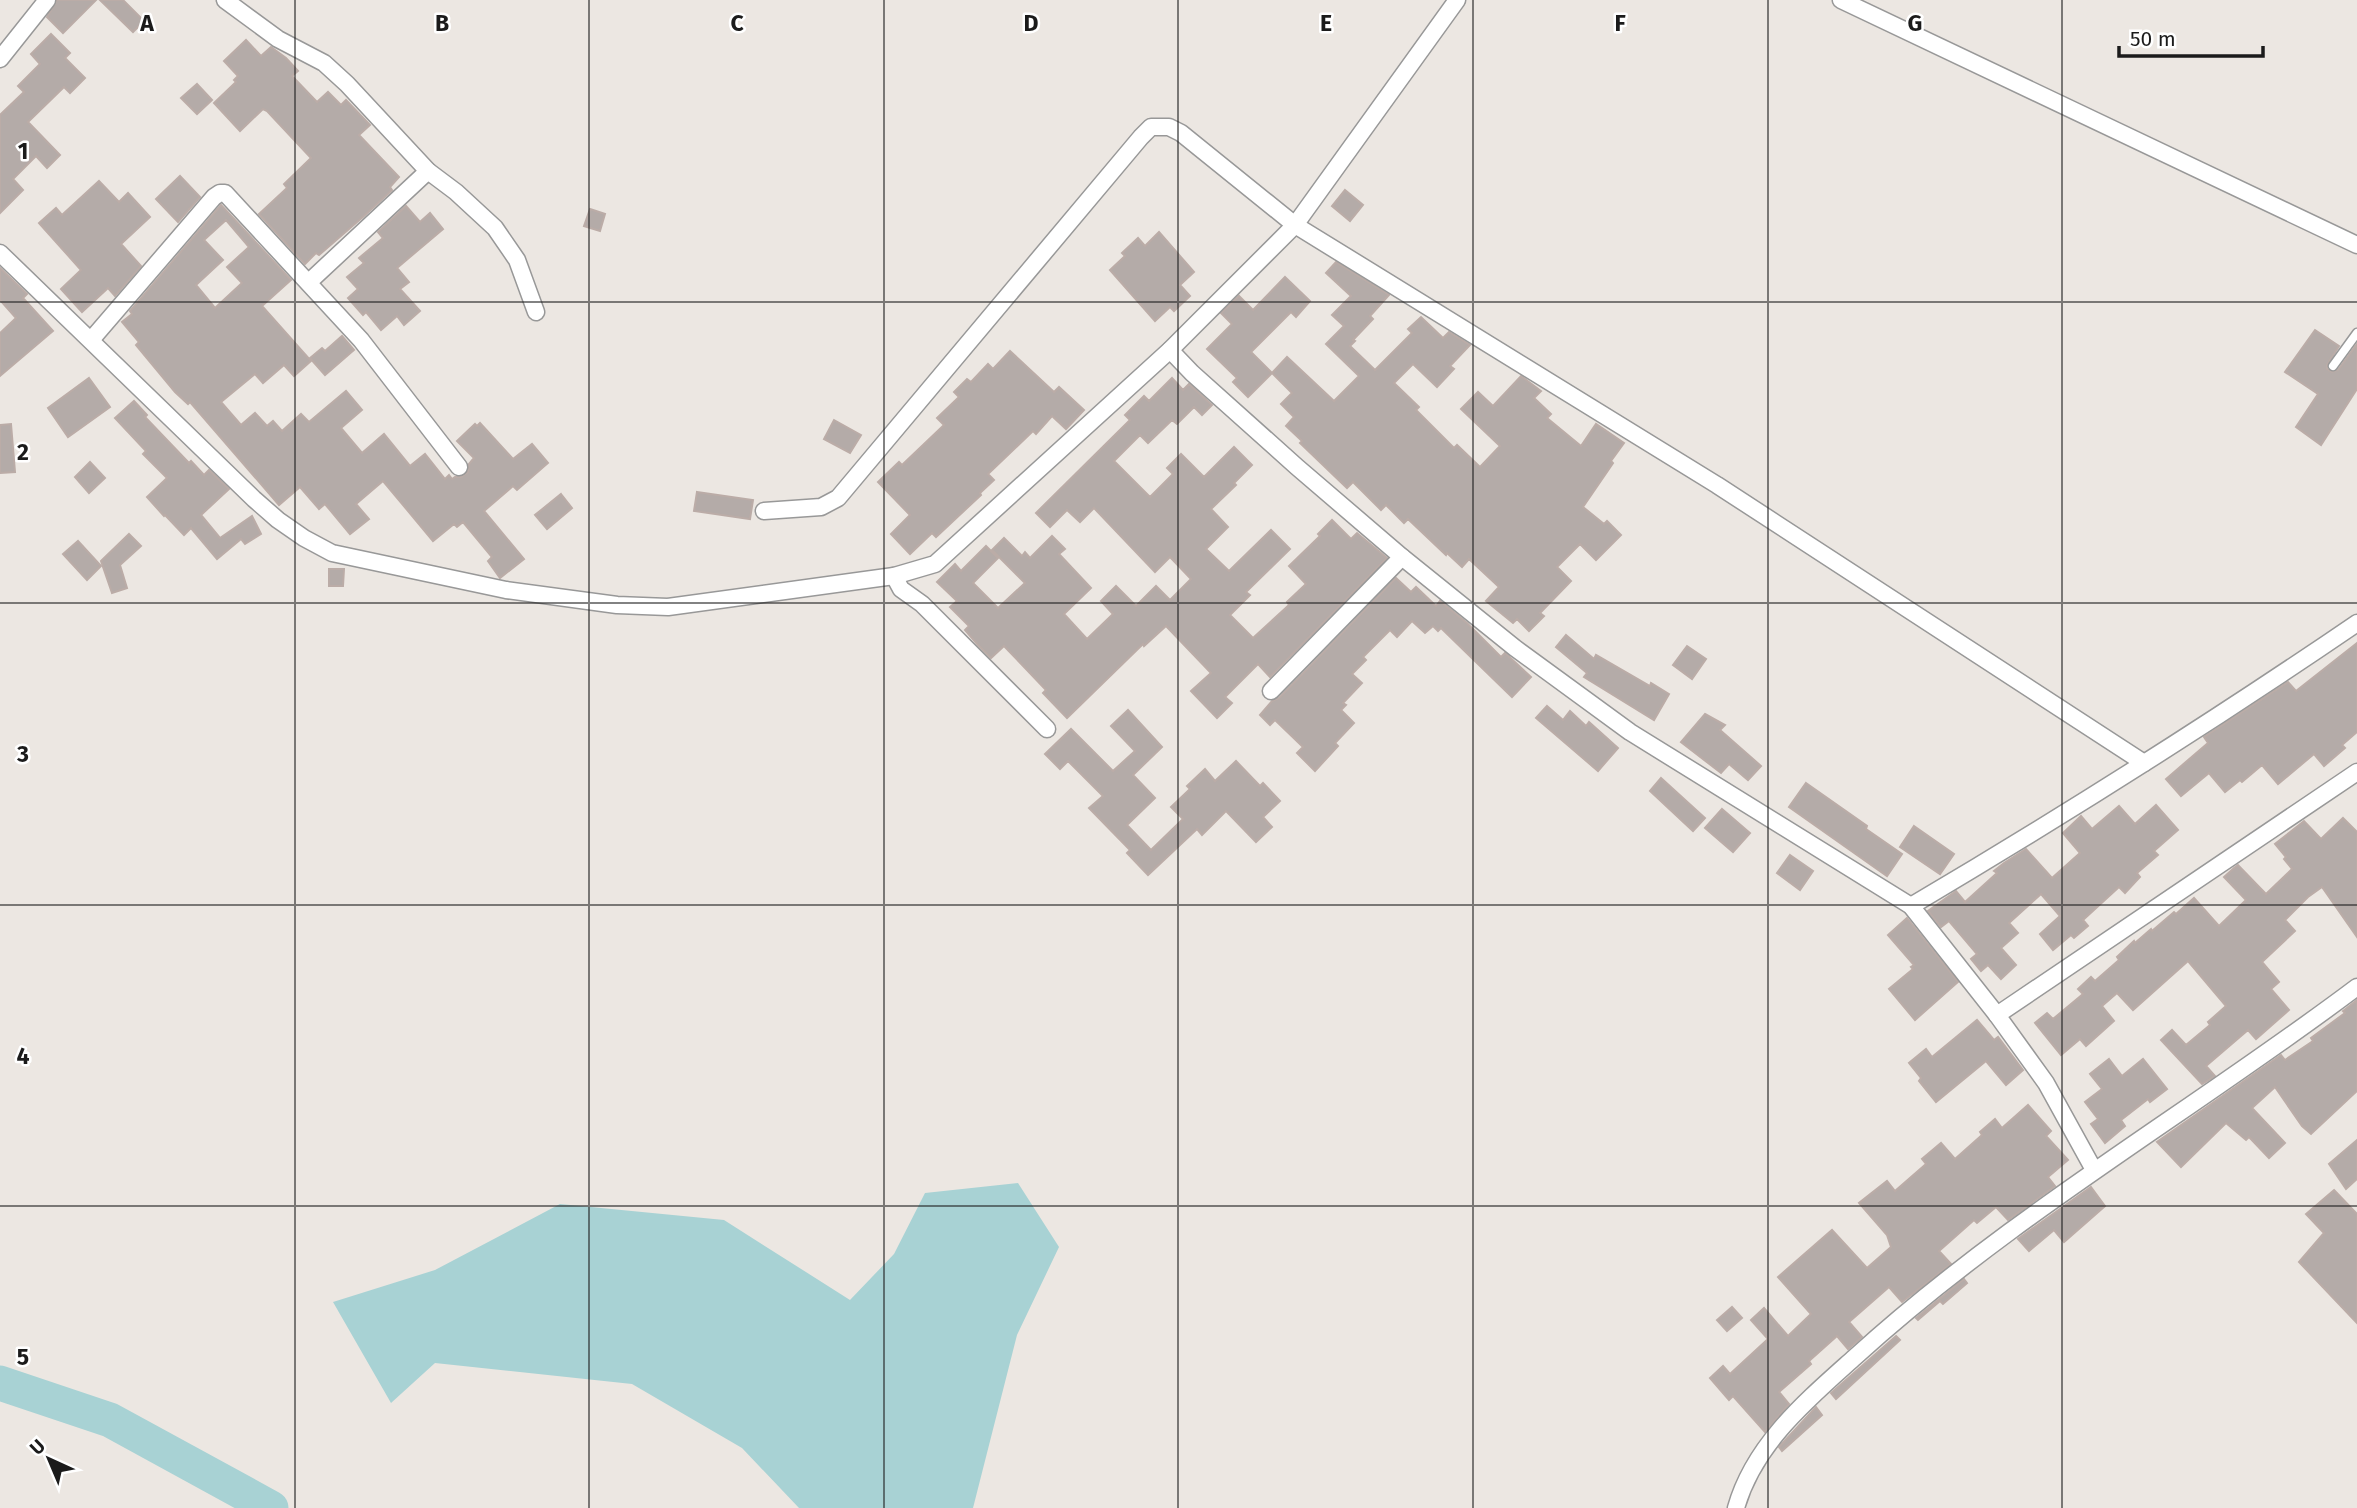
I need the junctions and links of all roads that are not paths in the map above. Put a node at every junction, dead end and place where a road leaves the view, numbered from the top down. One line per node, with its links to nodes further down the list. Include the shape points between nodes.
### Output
1 (47, 0): 5 (street)
2 (225, 0): 6 (street, via 278,39 324,63)
3 (1457, 0): 7 (street)
4 (1841, 0): 8 (street)
5 (0, 59)
6 (428, 171): 10 (street); 11 (street, via 495,228 517,260)
7 (1297, 222): 14 (street); 17 (street, via 1181,132 1151,127 846,491 821,507); 23 (street, via 1717,485)
8 (2357, 245)
9 (0, 253): 13 (street)
10 (309, 282): 13 (street, via 231,198 220,193); 16 (street, via 361,340)
11 (536, 312)
12 (2357, 333): 15 (lane)
13 (91, 340): 19 (street, via 254,499 332,553 506,590 617,605 668,607)
14 (1170, 351): 18 (street); 19 (street, via 935,564)
15 (2333, 366)
16 (459, 467)
17 (764, 511)
18 (1402, 557): 21 (street); 25 (street, via 1630,732)
19 (894, 576): 22 (street, via 901,589 922,604)
20 (2357, 623): 23 (street)
21 (1271, 691)
22 (1047, 729)
23 (2144, 763): 25 (street)
24 (2357, 772): 27 (street)
25 (1911, 906): 27 (street)
26 (2357, 987): 28 (street)
27 (1997, 1014): 28 (street, via 2046,1083)
28 (2094, 1170): 29 (street, via 1916,1304 1828,1381 1760,1453)
29 (1736, 1508)

